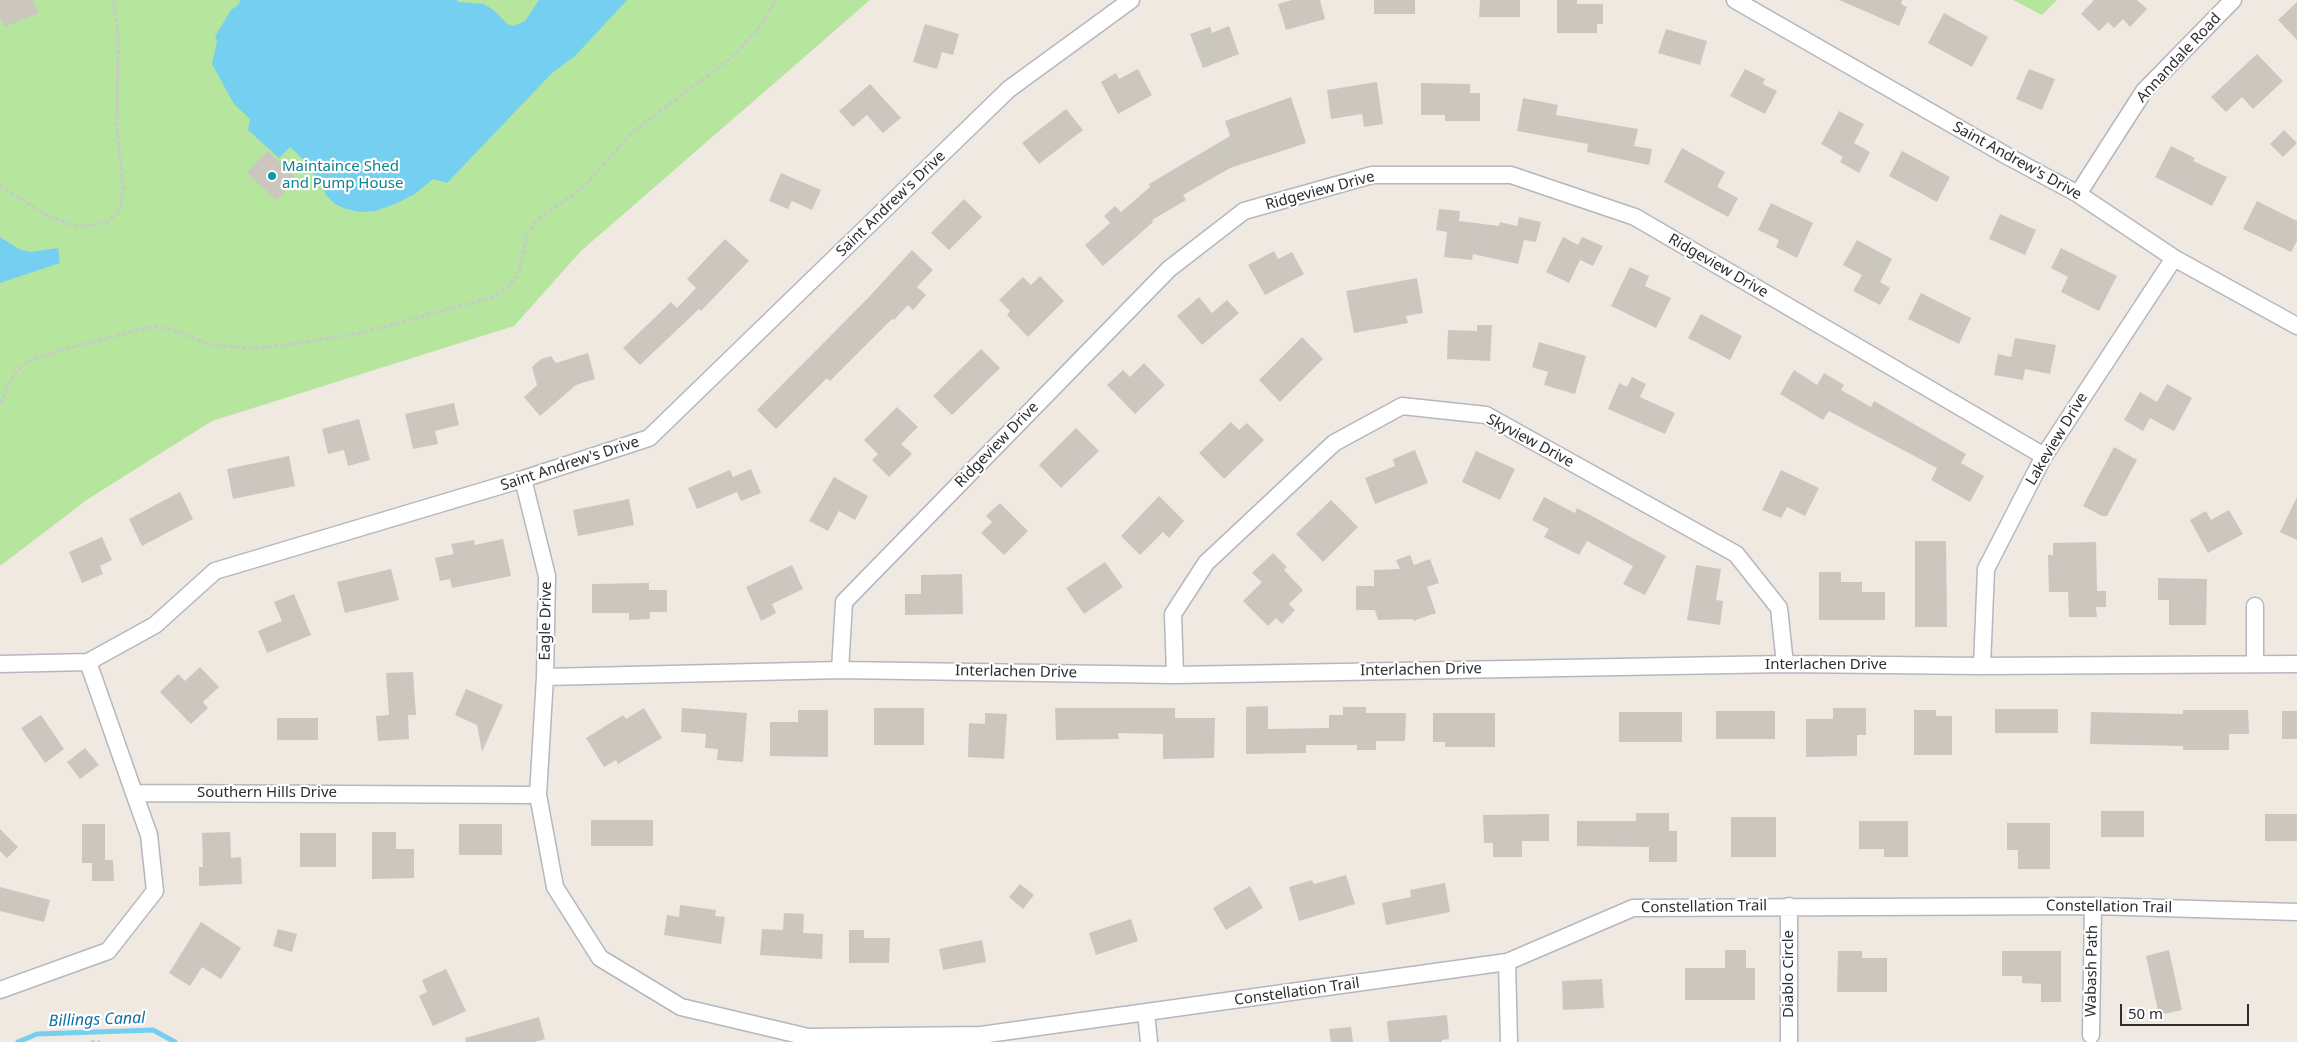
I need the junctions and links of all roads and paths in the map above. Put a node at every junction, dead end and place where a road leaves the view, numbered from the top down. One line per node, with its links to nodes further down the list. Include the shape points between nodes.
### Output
1 (114, 0): 6 (path, via 118,32 117,126 123,189 120,210 104,223 77,227 46,215)
2 (776, 0): 10 (path, via 759,28 732,58 629,135 586,185 536,221 527,235 518,276 494,297 361,333 278,346 219,346 173,330 144,328 27,362 14,374)
3 (1131, 0): 12 (street, Saint Andrew's Drive, via 1009,89 649,438)
4 (1735, 0): 7 (street, Saint Andrew's Drive, via 2009,158)
5 (2233, 0): 7 (street, Annandale Road, via 2144,91)
6 (0, 185)
7 (2078, 194): 8 (street, Saint Andrew's Drive)
8 (2174, 258): 9 (street, Saint Andrew's Drive); 11 (street, Lakeview Drive)
9 (2297, 326)
10 (0, 403)
11 (2044, 456): 19 (street, Lakeview Drive, via 1986,569); 20 (street, Ridgeview Drive, via 1635,218 1511,175 1372,175 1244,211 1169,269 844,602)
12 (523, 479): 14 (street, Saint Andrew's Drive, via 215,571 155,625); 22 (street, Eagle Drive, via 547,576)
13 (2255, 606): 17 (street)
14 (88, 662): 15 (street, Saint Andrew's Drive); 23 (street)
15 (0, 664)
16 (1785, 664): 19 (street, Interlachen Drive); 21 (street, Interlachen Drive); 21 (street, Skyview Drive, via 1778,608 1736,554 1486,415 1402,406 1334,443 1206,563 1174,614)
17 (2255, 664): 18 (street, Interlachen Drive); 19 (street, Interlachen Drive)
18 (2297, 664)
19 (1982, 666)
20 (840, 670): 21 (street, Interlachen Drive); 22 (street, Interlachen Drive)
21 (1176, 674)
22 (545, 676): 24 (street, Constellation Trail)
23 (134, 792): 24 (street, Southern Hills Drive); 29 (street, via 149,835 155,891 108,951)
24 (538, 794): 30 (street, Constellation Trail, via 555,887 600,958 681,1007 808,1037 981,1035)
25 (1789, 906): 26 (street, Constellation Trail); 28 (street, Constellation Trail, via 1633,908); 36 (street, Diablo Circle)
26 (2093, 906): 27 (street, Constellation Trail); 31 (street, Wabash Path)
27 (2297, 912)
28 (1507, 962): 30 (street, Constellation Trail); 35 (street)
29 (0, 990)
30 (1146, 1014): 34 (street)
31 (2091, 1035)
32 (92, 1042): 33 (path)
33 (100, 1042)
34 (1149, 1042)
35 (1509, 1042)
36 (1789, 1042)

